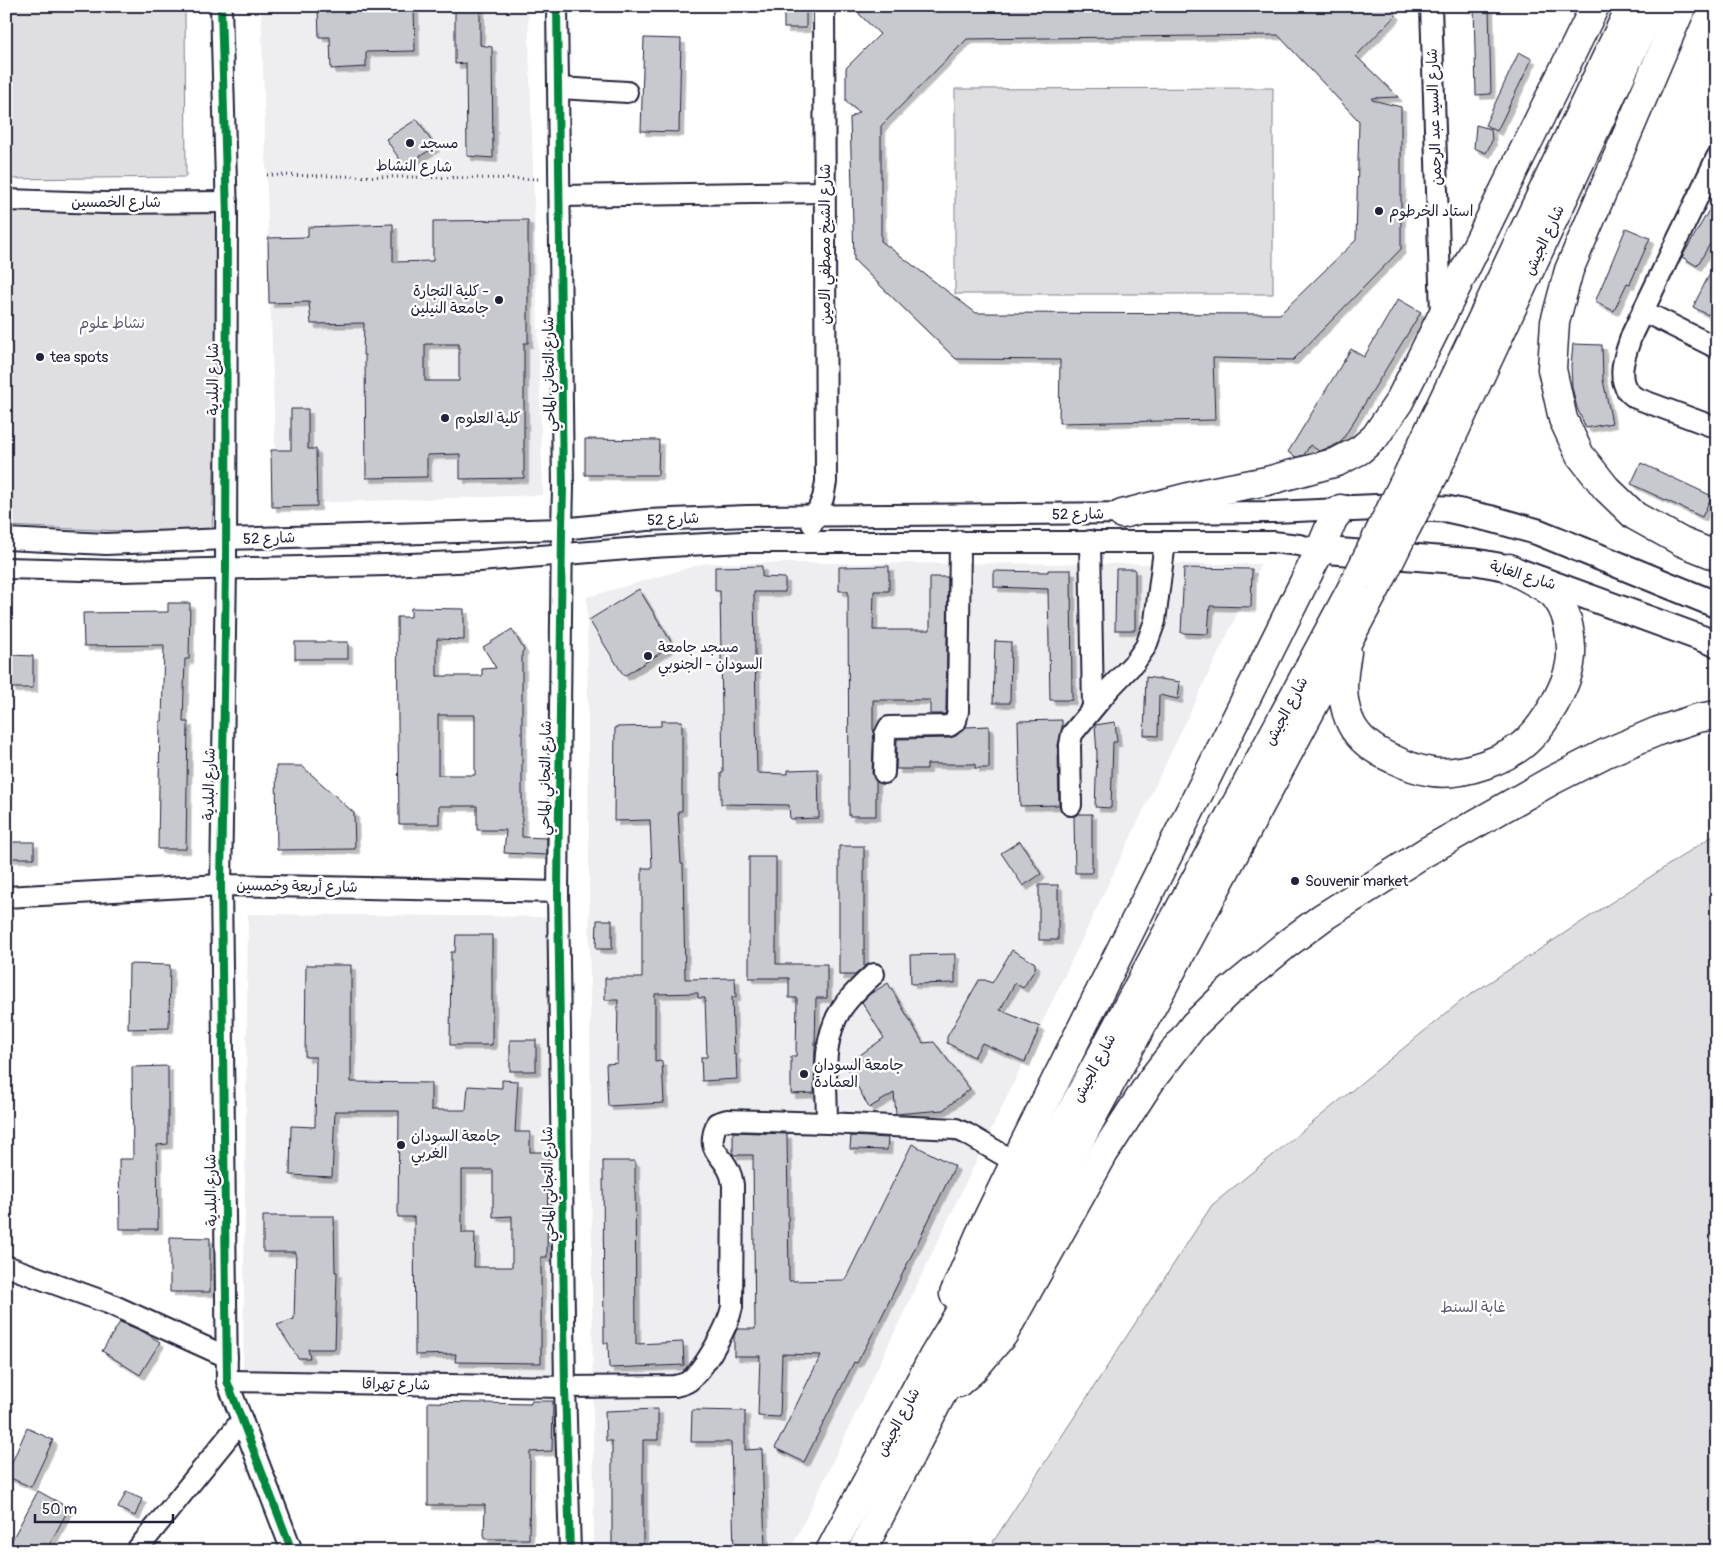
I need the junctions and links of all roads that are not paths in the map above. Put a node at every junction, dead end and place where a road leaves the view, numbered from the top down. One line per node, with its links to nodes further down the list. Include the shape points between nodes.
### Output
1 (221, 6): 15 (street, شارع البلدية)
2 (557, 6): 9 (street, شارع التجاني الماحي)
3 (824, 6): 13 (street, شارع الشيخ مصطفي الامين)
4 (1431, 6): 17 (street, شارع السيد عبد الرحمن)
5 (1595, 6): 17 (highway)
6 (1631, 6): 20 (highway, شارع الجيش)
7 (1653, 6): 20 (highway, شارع الجيش)
8 (1682, 6): 33 (highway, via 1569,270 1555,322 1552,369 1563,419 1580,454 1606,488 1635,516 1682,542)
9 (559, 88): 10 (street); 12 (street, شارع التجاني الماحي)
10 (627, 92)
11 (1717, 158): 16 (street)
12 (560, 188): 13 (street); 24 (street, شارع التجاني الماحي)
13 (825, 192): 23 (street, شارع الشيخ مصطفي الامين, via 826,482)
14 (6, 200): 15 (street, شارع الخمسين)
15 (227, 202): 25 (street, شارع البلدية)
16 (1643, 311): 18 (street); 19 (street, via 1624,359 1626,390 1636,398)
17 (1442, 318): 22 (highway, via 1399,402 1375,437 1360,450 1337,462 1268,481)
18 (1717, 348)
19 (1716, 425)
20 (1423, 471): 37 (highway, bridge, via 1403,534)
21 (1341, 509): 22 (street, شارع 52); 31 (highway); 38 (main road, via 1447,509 1492,519 1538,532)
22 (1122, 514): 23 (street, شارع 52)
23 (817, 515): 24 (street, شارع 52, via 647,520); 30 (street, شارع الشيخ مصطفي الامين)
24 (562, 529): 25 (street, شارع 52); 32 (street, شارع التجاني الماحي)
25 (225, 539): 26 (street, شارع 52, via 106,544); 35 (street, شارع البلدية)
26 (6, 540)
27 (960, 541): 28 (street, شارع 52); 30 (street, شارع 52); 43 (street, via 956,720 949,726 889,727 885,735)
28 (1090, 541): 29 (street, شارع 52); 41 (street)
29 (1165, 542): 31 (street, شارع 52, via 1274,542); 41 (street, via 1155,620 1146,646)
30 (801, 543): 32 (street, شارع 52, via 742,542)
31 (1320, 550): 36 (main road, شارع الغابة, via 1476,562); 50 (highway)
32 (562, 555): 35 (street, شارع 52, via 387,565); 46 (street, شارع التجاني الماحي)
33 (1717, 556)
34 (6, 568): 35 (street, شارع 52, via 121,571)
35 (226, 568): 45 (street, شارع البلدية)
36 (1509, 568): 39 (highway, via 1554,594 1566,614 1572,662 1564,686 1529,740 1482,766 1458,772 1432,772 1380,754 1364,740 1349,721 1344,699 1343,675); 40 (main road, شارع الغابة)
37 (1368, 581): 39 (highway, شارع الجيش); 53 (highway, شارع الجيش, via 996,1252)
38 (1717, 604)
39 (1350, 638): 56 (highway, شارع الجيش)
40 (1717, 644)
41 (1094, 707): 44 (street, via 1072,734)
42 (1717, 715): 56 (highway, via 1658,731 1551,781 1424,853 1322,917 1227,992 1194,1026 1126,1118 1057,1234 1003,1335 973,1370)
43 (884, 773)
44 (1071, 805)
45 (221, 885): 46 (street, شارع أربعة وخمسين); 47 (street, شارع أربعة وخمسين); 52 (street, شارع البلدية)
46 (558, 892): 55 (street, شارع التجاني الماحي)
47 (6, 897)
48 (874, 974): 49 (street, via 850,997 833,1025 828,1042)
49 (827, 1122): 50 (street, via 956,1129); 55 (street, شارع تهراقا, via 727,1120 716,1123 713,1145 730,1172 733,1185 732,1307 729,1320 695,1375 675,1386)
50 (1015, 1162): 53 (highway, via 953,1295)
51 (6, 1266): 52 (street, via 108,1304)
52 (227, 1357): 54 (street, شارع البلدية)
53 (932, 1357): 61 (highway, شارع الجيش)
54 (227, 1380): 55 (street, شارع تهراقا); 57 (street, شارع البلدية)
55 (565, 1387): 60 (street, شارع التجاني الماحي)
56 (937, 1403): 62 (highway, شارع الجيش)
57 (242, 1420): 58 (street); 59 (street, شارع البلدية)
58 (136, 1551)
59 (292, 1551)
60 (570, 1551)
61 (830, 1551)
62 (862, 1551)

